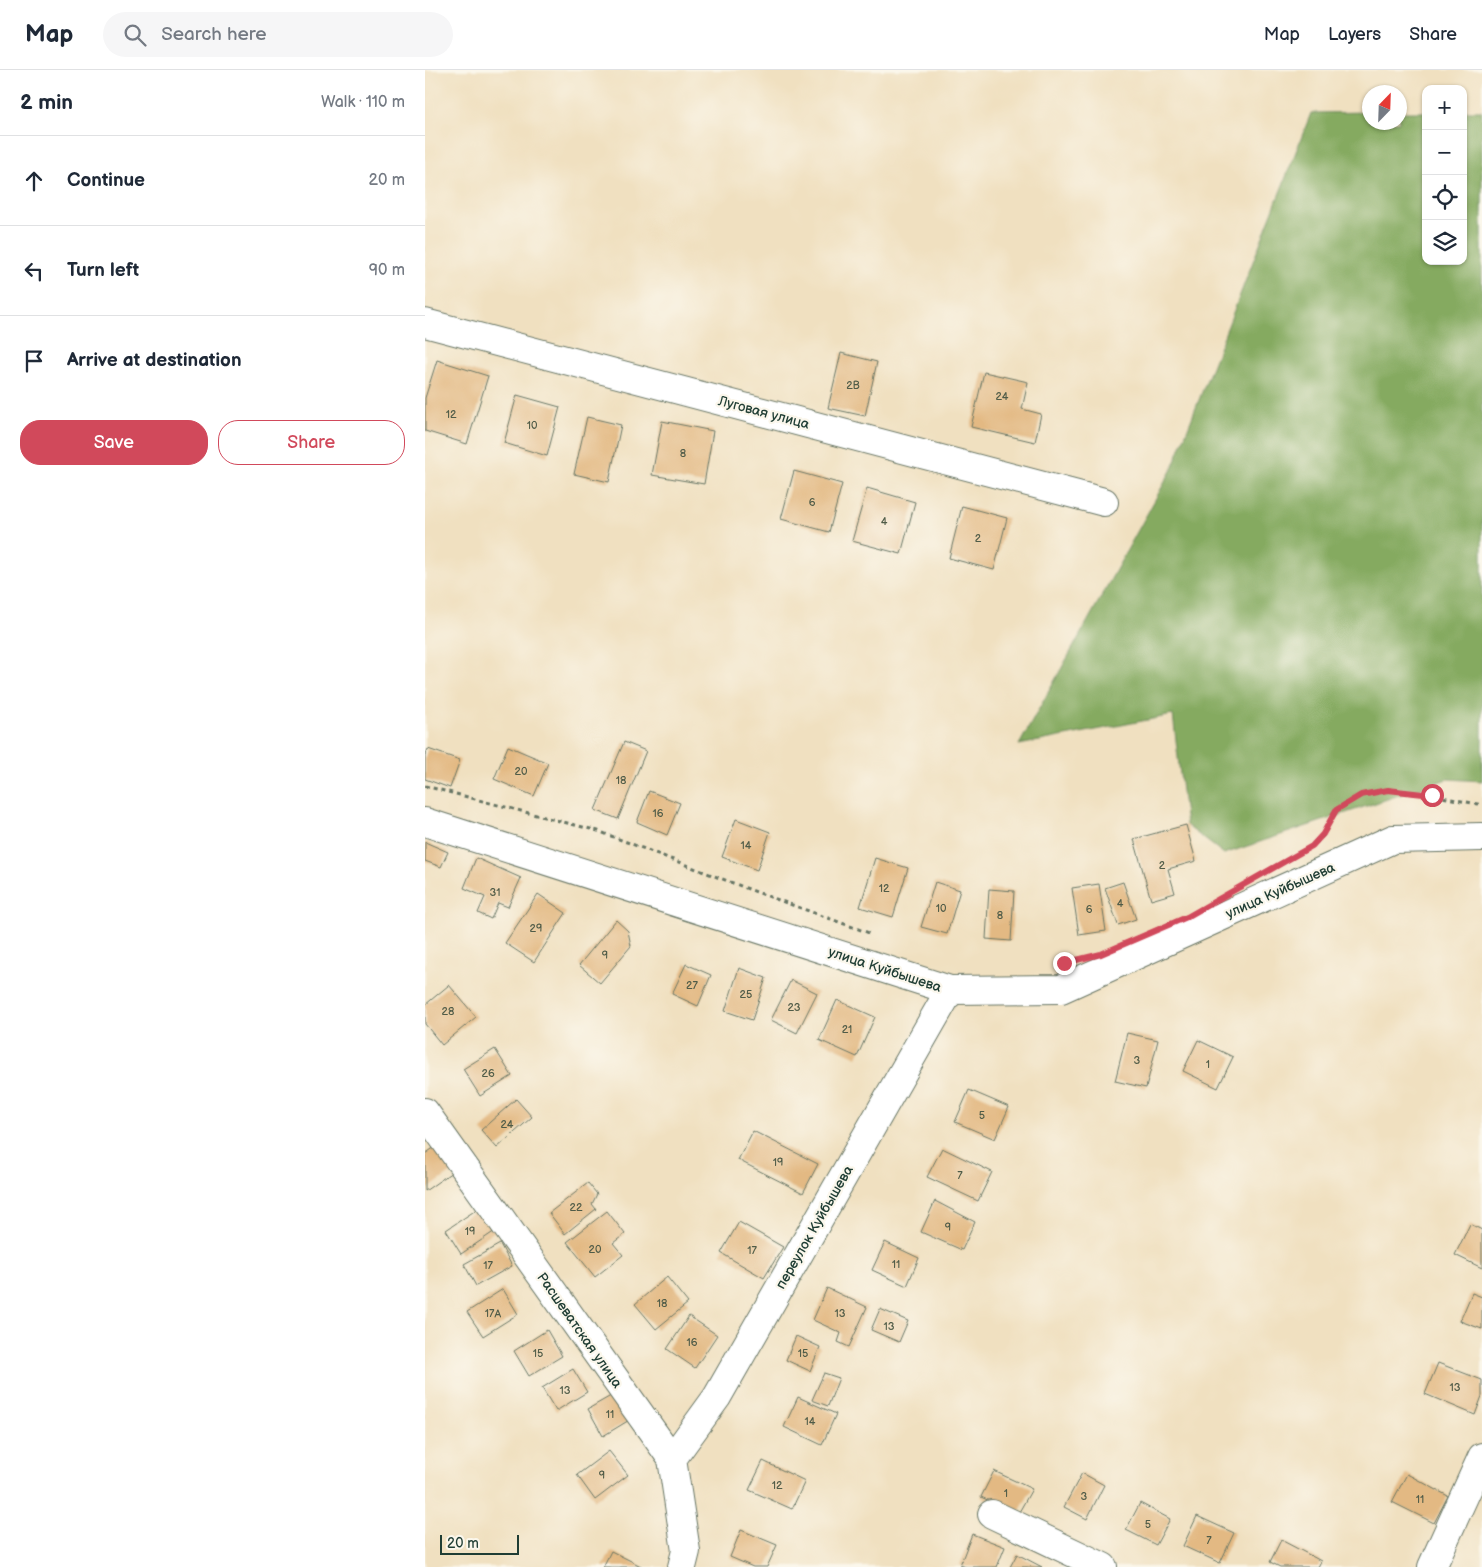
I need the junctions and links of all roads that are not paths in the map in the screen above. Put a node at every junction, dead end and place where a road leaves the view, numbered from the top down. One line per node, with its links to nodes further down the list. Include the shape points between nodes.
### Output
1 (425, 323): 2 (street, Луговая улица)
2 (1104, 502)
3 (425, 822): 5 (street, улица Куйбышева)
4 (1482, 837): 5 (street, улица Куйбышева, via 1393,839 1061,989)
5 (950, 990): 8 (street, переулок Куйбышева, via 717,1398)
6 (425, 1112): 8 (street, Расшеватская улица)
7 (1482, 1457): 12 (street)
8 (672, 1459): 10 (street, Расшеватская улица, via 686,1551)
9 (992, 1514): 11 (street)
10 (682, 1567)
11 (1103, 1567)
12 (1432, 1567)

